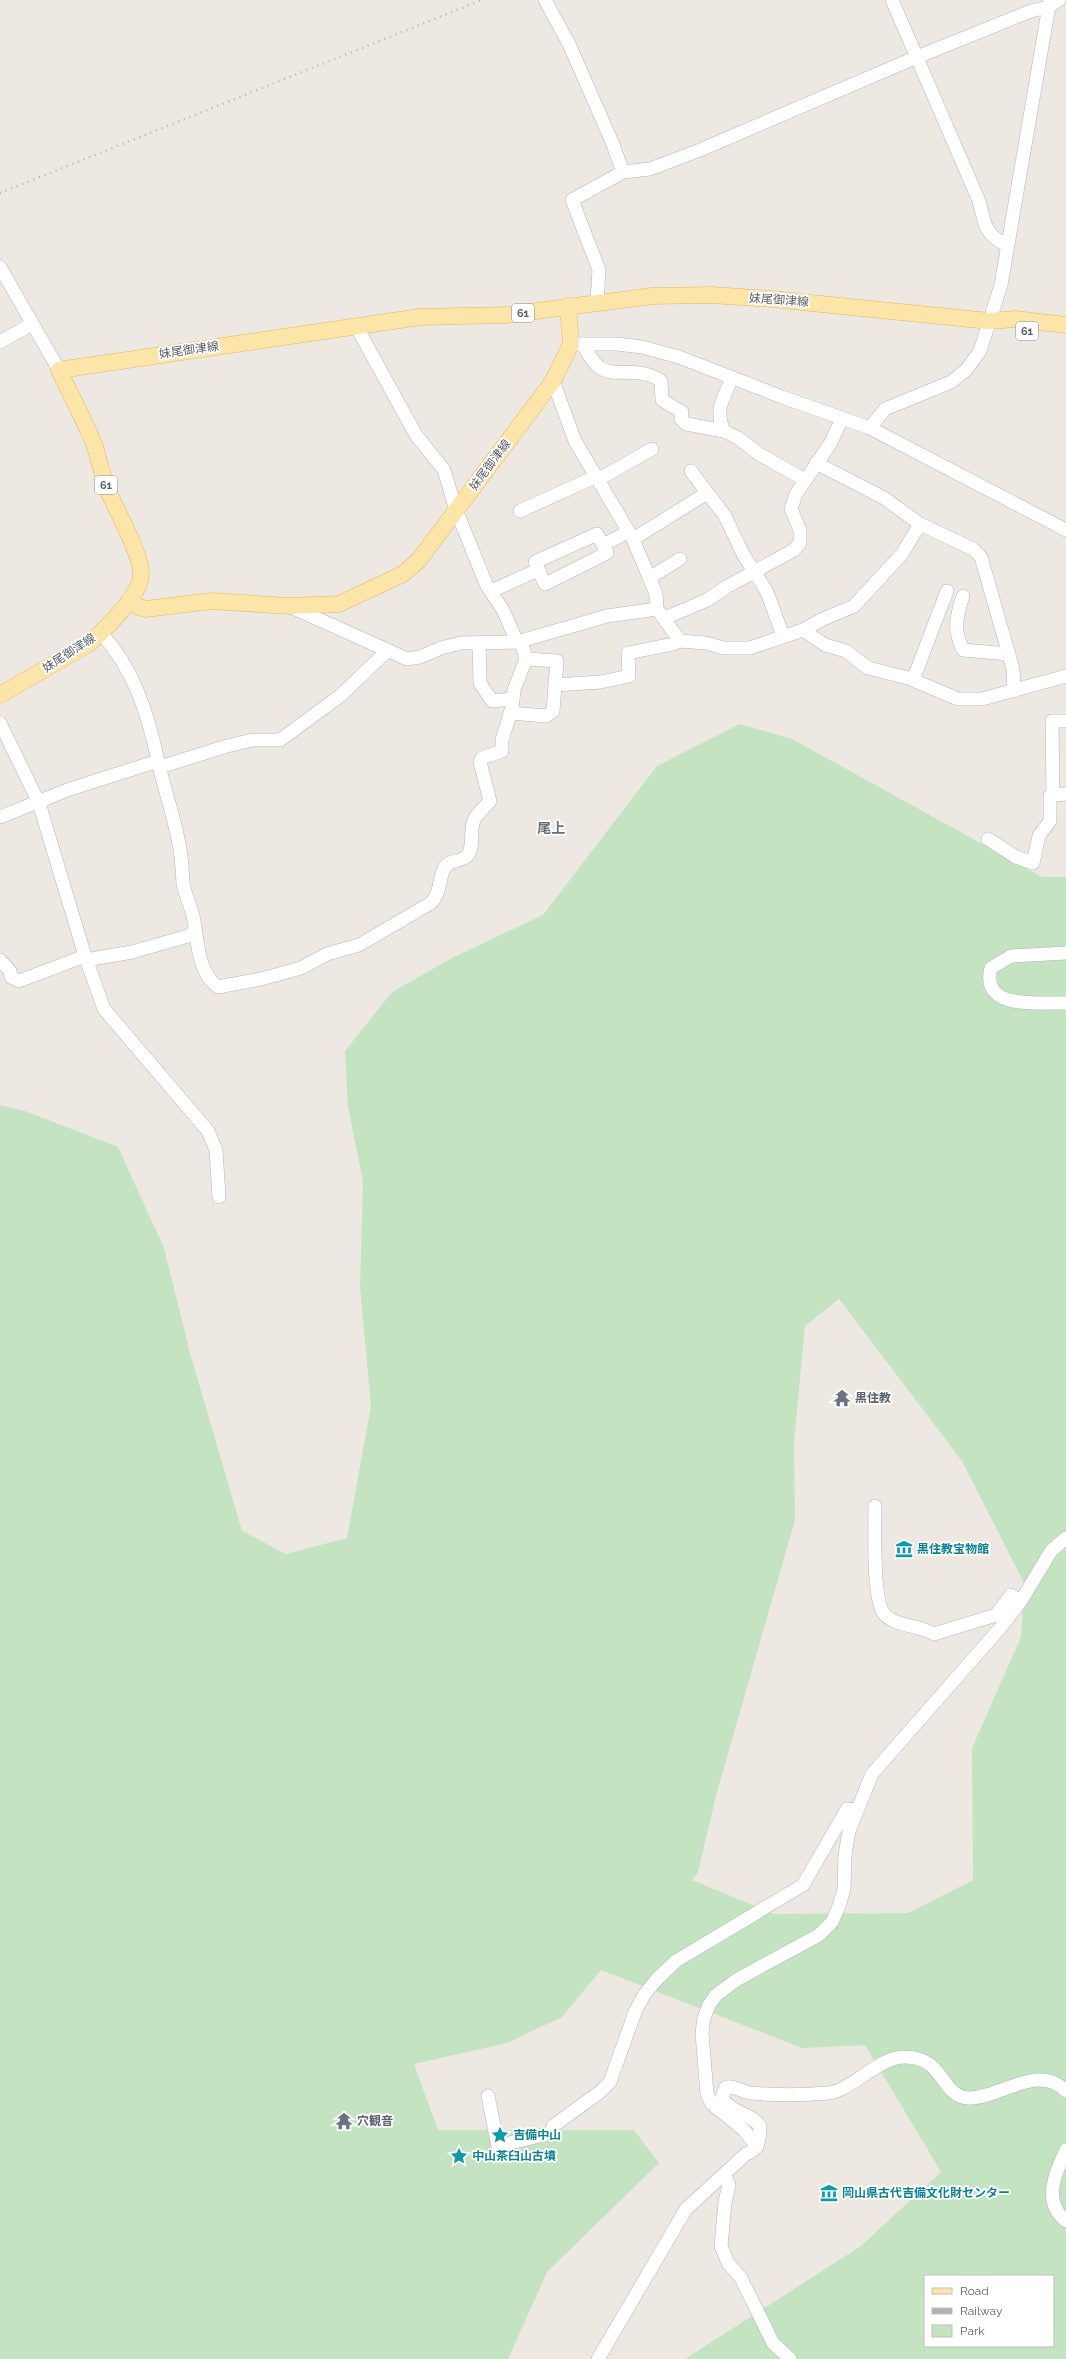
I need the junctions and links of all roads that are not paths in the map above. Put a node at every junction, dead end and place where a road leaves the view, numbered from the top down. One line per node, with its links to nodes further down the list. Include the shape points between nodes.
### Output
1 (545, 0): 5 (street, via 569,44)
2 (892, 0): 4 (street)
3 (1052, 2): 4 (street); 6 (street)
4 (917, 57): 5 (street, via 700,150 650,169); 6 (street, via 979,201 987,229 991,236)
5 (623, 172): 8 (street, via 572,200 598,270)
6 (1007, 246): 10 (street, via 1001,285)
7 (0, 268): 11 (street)
8 (597, 302): 9 (main road, 妹尾御津線 / 61); 10 (main road, 妹尾御津線 / 61, via 652,296 711,295 772,298)
9 (568, 306): 13 (main road, 妹尾御津線 / 61, via 506,315 420,317); 16 (main road, 妹尾御津線)
10 (989, 321): 12 (main road, 妹尾御津線 / 61, via 1015,319); 14 (main road, 妹尾御津線 / 61, via 1017,330); 21 (street, via 980,351 966,370 951,382 885,409)
11 (32, 324): 15 (street); 17 (street)
12 (1066, 325)
13 (356, 326): 17 (main road, 妹尾御津線 / 61); 29 (street, via 416,435 444,470)
14 (1066, 336)
15 (0, 342)
16 (577, 344): 18 (street, via 642,347 679,356); 19 (main road, 妹尾御津線); 22 (street, via 603,369 635,371 654,376 661,381 662,400 682,412 681,419 686,424)
17 (59, 370): 42 (main road, 妹尾御津線 / 61, via 93,444 107,487 140,561 141,576)
18 (732, 378): 20 (street); 22 (street, via 719,410 718,418)
19 (554, 381): 26 (street, via 575,442); 29 (main road, 妹尾御津線)
20 (842, 419): 21 (street); 24 (street, via 830,444)
21 (870, 428): 32 (street)
22 (724, 431): 27 (street)
23 (652, 449): 26 (street)
24 (816, 463): 27 (street); 31 (street, via 884,498)
25 (691, 471): 28 (street)
26 (598, 478): 30 (street); 33 (street)
27 (805, 480): 37 (street, via 796,494 792,509 800,530 800,543 794,550)
28 (707, 493): 33 (street); 37 (street, via 725,516 743,554)
29 (456, 510): 39 (street); 43 (main road, 妹尾御津線, via 419,560 403,574 339,604)
30 (520, 511)
31 (920, 524): 45 (street, via 902,554 854,606); 52 (street, via 973,549 981,557)
32 (1066, 530)
33 (630, 536): 34 (street); 38 (street)
34 (603, 545): 36 (street, via 597,534 535,562); 36 (street, via 607,553 545,584)
35 (680, 558): 38 (street)
36 (538, 570): 39 (street)
37 (755, 571): 44 (street, via 707,600); 47 (street, via 767,592)
38 (649, 578): 44 (street)
39 (491, 591): 49 (street)
40 (947, 591): 55 (street)
41 (963, 596): 52 (street, via 956,624 956,636 963,650)
42 (129, 600): 43 (main road, 妹尾御津線, via 146,609 212,602); 46 (main road, 妹尾御津線 / 61)
43 (289, 606): 51 (street)
44 (661, 613): 48 (street); 49 (street, via 607,616)
45 (803, 630): 47 (street); 55 (street, via 825,645 846,651 868,668)
46 (101, 633): 58 (main road, 妹尾御津線 / 61, via 62,660); 63 (street, via 116,649 129,672 146,713)
47 (783, 636): 48 (street, via 750,648 723,648)
48 (680, 641): 56 (street, via 628,653 629,676 601,682)
49 (519, 642): 50 (street); 53 (street)
50 (479, 643): 51 (street, via 461,643 407,659); 59 (street, via 480,683 492,701)
51 (387, 651): 63 (street, via 340,696 280,740 253,740)
52 (1008, 654): 57 (street, via 1013,668)
53 (526, 659): 56 (street, via 557,661); 59 (street)
54 (1066, 676): 57 (street)
55 (913, 680): 57 (street, via 958,699 982,699)
56 (555, 685): 60 (street, via 553,711 550,715)
57 (1014, 691)
58 (0, 695)
59 (513, 699): 60 (street)
60 (510, 713): 68 (street, via 502,740 502,751 482,758 480,762 490,797 474,820 471,848 462,860 450,862 445,867 438,895 431,903 359,945 327,954 301,968 260,980 218,987 211,982 204,969)
61 (1066, 721): 64 (street, via 1052,721)
62 (0, 723): 65 (street)
63 (159, 764): 65 (street, via 70,789); 68 (street, via 174,815 183,864 183,883)
64 (1060, 794): 67 (street, via 1050,796 1050,820 1039,836 1033,863 1016,857)
65 (39, 803): 66 (street); 70 (street)
66 (0, 817)
67 (988, 839)
68 (195, 932): 70 (street, via 132,952)
69 (1066, 953): 72 (street, via 1011,956 991,968 989,978 992,987 1007,1001)
70 (86, 958): 71 (street, via 19,981 12,977); 73 (street, via 104,1009 208,1131 216,1150)
71 (0, 960)
72 (1066, 1003)
73 (219, 1197)
74 (875, 1506): 76 (street, via 877,1599 886,1616 934,1634 996,1615 1011,1595)
75 (1066, 1538): 76 (street, via 1051,1551)
76 (1021, 1601): 77 (street, via 968,1667 886,1756 872,1774)
77 (857, 1810): 79 (street, via 847,1810 803,1885 676,1961 657,1979 644,1994 635,2012 610,2082 553,2126 551,2133 498,2146); 80 (street, via 849,1831 845,1855 844,1889 832,1922 819,1935 716,1995 704,2018 702,2033 707,2094 712,2104 744,2130)
78 (1066, 2091): 80 (street, via 1056,2084 1037,2080 1026,2081 986,2096 967,2098 950,2090 939,2072 928,2062 907,2057 889,2061 830,2093 750,2093 726,2087 722,2097 725,2104 752,2117 760,2126)
79 (488, 2096)
80 (758, 2147): 82 (street, via 746,2154)
81 (1066, 2150): 83 (street, via 1054,2178 1052,2192 1054,2205)
82 (724, 2175): 84 (street, via 686,2209); 85 (street, via 729,2185 721,2246 728,2263 741,2278 773,2343)
83 (1066, 2221)
84 (598, 2359)
85 (790, 2359)

